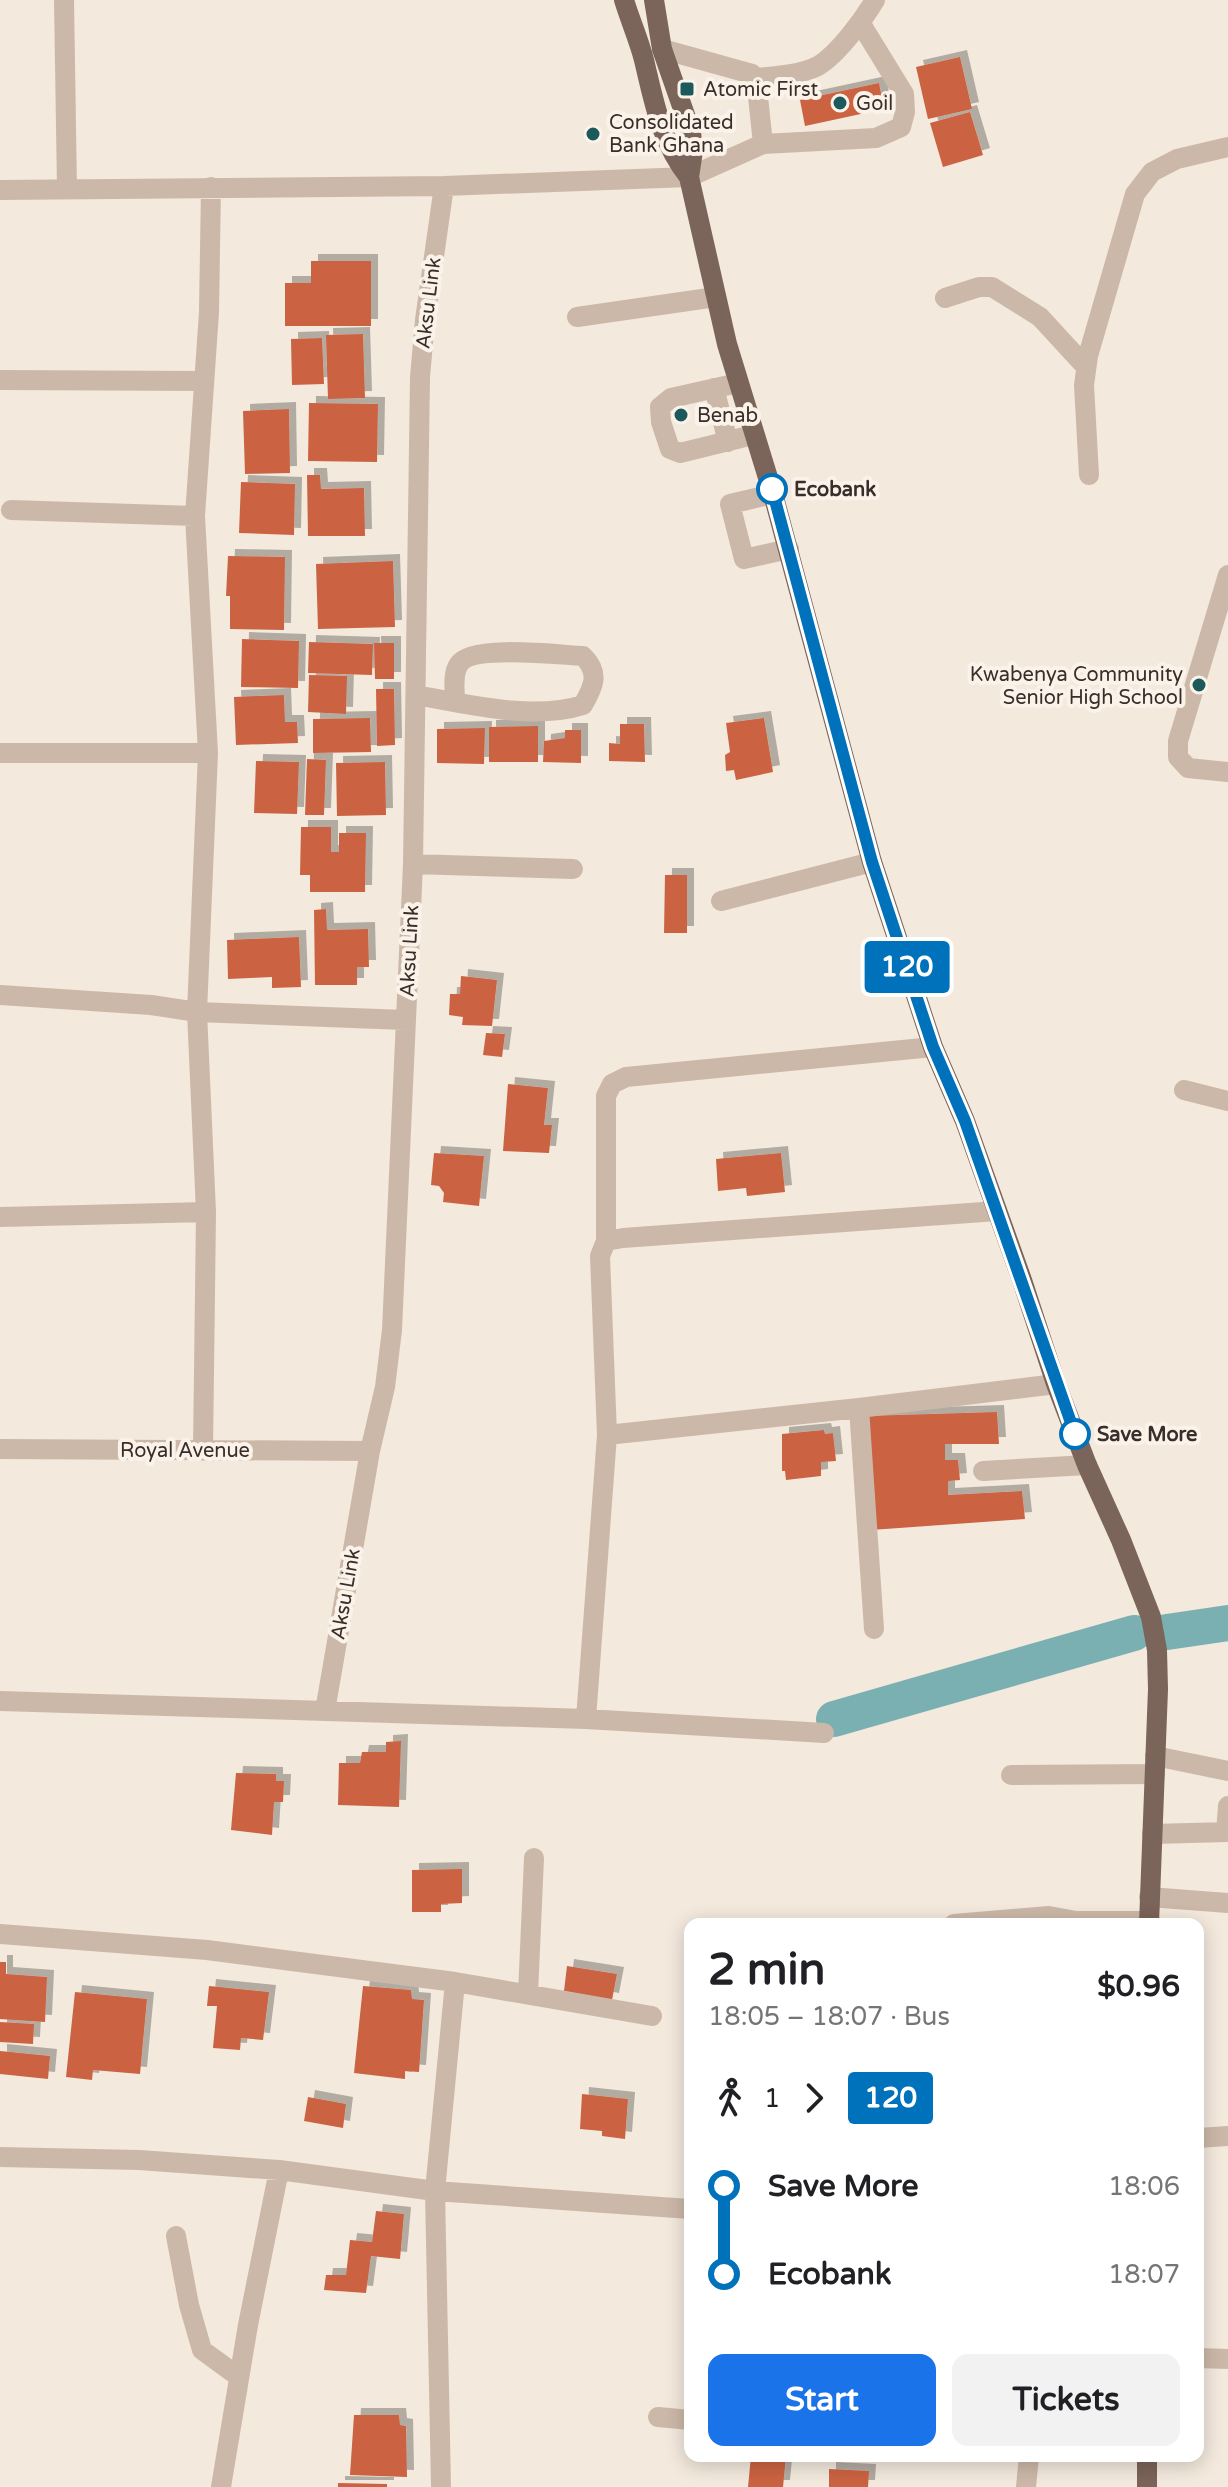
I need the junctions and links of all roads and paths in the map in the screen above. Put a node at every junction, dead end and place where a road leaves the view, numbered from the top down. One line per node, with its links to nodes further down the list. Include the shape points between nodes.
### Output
1 (64, 0): 13 (street)
2 (624, 0): 10 (main road, via 664,137)
3 (654, 0): 6 (main road)
4 (875, 0): 5 (street)
5 (861, 24): 7 (street, via 819,65); 8 (street, via 904,94 901,127 876,138)
6 (662, 49): 7 (street); 10 (main road, via 691,132)
7 (756, 78): 8 (street)
8 (763, 144): 10 (street)
9 (1228, 147): 18 (street, via 1177,159 1152,172 1135,194)
10 (689, 177): 11 (street); 15 (main road)
11 (444, 186): 12 (street); 31 (street, Aksu Link, via 420,377)
12 (211, 187): 13 (street); 20 (street)
13 (67, 189): 14 (street)
14 (0, 190)
15 (716, 297): 17 (street); 21 (main road)
16 (945, 298): 18 (street, via 992,287 1040,317)
17 (577, 317)
18 (1086, 367): 25 (street)
19 (0, 380): 20 (street)
20 (204, 381): 28 (street)
21 (738, 383): 22 (street); 23 (main road)
22 (714, 388): 24 (street); 24 (street, via 664,402 661,422 673,452)
23 (753, 435): 24 (street); 26 (main road)
24 (728, 442)
25 (1089, 475)
26 (773, 494): 29 (main road); 29 (street, via 730,504 744,559)
27 (11, 510): 28 (street)
28 (195, 516): 34 (street)
29 (789, 549): 36 (main road)
30 (1228, 575): 35 (street, via 1178,741 1178,757 1188,768)
31 (416, 695): 32 (street); 37 (street, Aksu Link)
32 (455, 702): 32 (street, via 455,676 459,663 469,656 583,656 595,675 583,705 571,709 500,709)
33 (0, 753): 34 (street)
34 (208, 753): 41 (street)
35 (1228, 772)
36 (872, 862): 39 (street); 43 (main road)
37 (413, 864): 38 (street); 42 (street, Aksu Link)
38 (573, 869)
39 (721, 901)
40 (0, 995): 41 (street)
41 (197, 1012): 42 (street); 47 (street)
42 (405, 1020): 55 (street, Aksu Link, via 392,1330)
43 (933, 1047): 46 (main road); 49 (street, via 626,1077 612,1084 606,1096)
44 (1184, 1090): 45 (street)
45 (1228, 1101)
46 (997, 1211): 49 (street); 50 (main road)
47 (206, 1212): 48 (street); 54 (street)
48 (0, 1217)
49 (606, 1241): 52 (street, via 600,1256)
50 (1056, 1384): 51 (street); 56 (main road)
51 (859, 1408): 52 (street); 58 (street)
52 (607, 1435): 61 (street)
53 (0, 1449): 54 (street, Royal Avenue)
54 (203, 1451): 55 (street, Royal Avenue)
55 (370, 1451): 60 (street, Aksu Link)
56 (1087, 1465): 57 (street); 63 (main road, via 1151,1617 1157,1663)
57 (983, 1471)
58 (874, 1629)
59 (0, 1701): 60 (street)
60 (325, 1711): 61 (street)
61 (586, 1719): 62 (street)
62 (824, 1733)
63 (1155, 1765): 64 (street); 65 (street); 68 (main road)
64 (1228, 1771)
65 (1011, 1775)
66 (1228, 1806): 67 (street)
67 (1227, 1832): 68 (street)
68 (1152, 1834): 70 (main road)
69 (534, 1858): 77 (street)
70 (1149, 1897): 71 (street); 74 (main road)
71 (1228, 1903)
72 (1025, 1918): 73 (street)
73 (1060, 1918)
74 (1149, 1918)
75 (0, 1934): 76 (street, via 207,1950)
76 (455, 1982): 77 (street); 83 (street)
77 (528, 1994): 78 (street)
78 (652, 2016)
79 (1228, 2136): 80 (street)
80 (1204, 2138)
81 (0, 2157): 82 (street)
82 (279, 2170): 83 (street); 88 (street)
83 (435, 2191): 84 (street); 94 (street)
84 (684, 2209)
85 (176, 2236): 88 (street, via 202,2350)
86 (1204, 2358): 87 (street)
87 (1228, 2359)
88 (239, 2377): 93 (street)
89 (658, 2417): 90 (street)
90 (684, 2419)
91 (1028, 2462): 95 (street)
92 (1147, 2462): 96 (main road)
93 (221, 2487)
94 (441, 2487)
95 (1026, 2487)
96 (1147, 2487)

